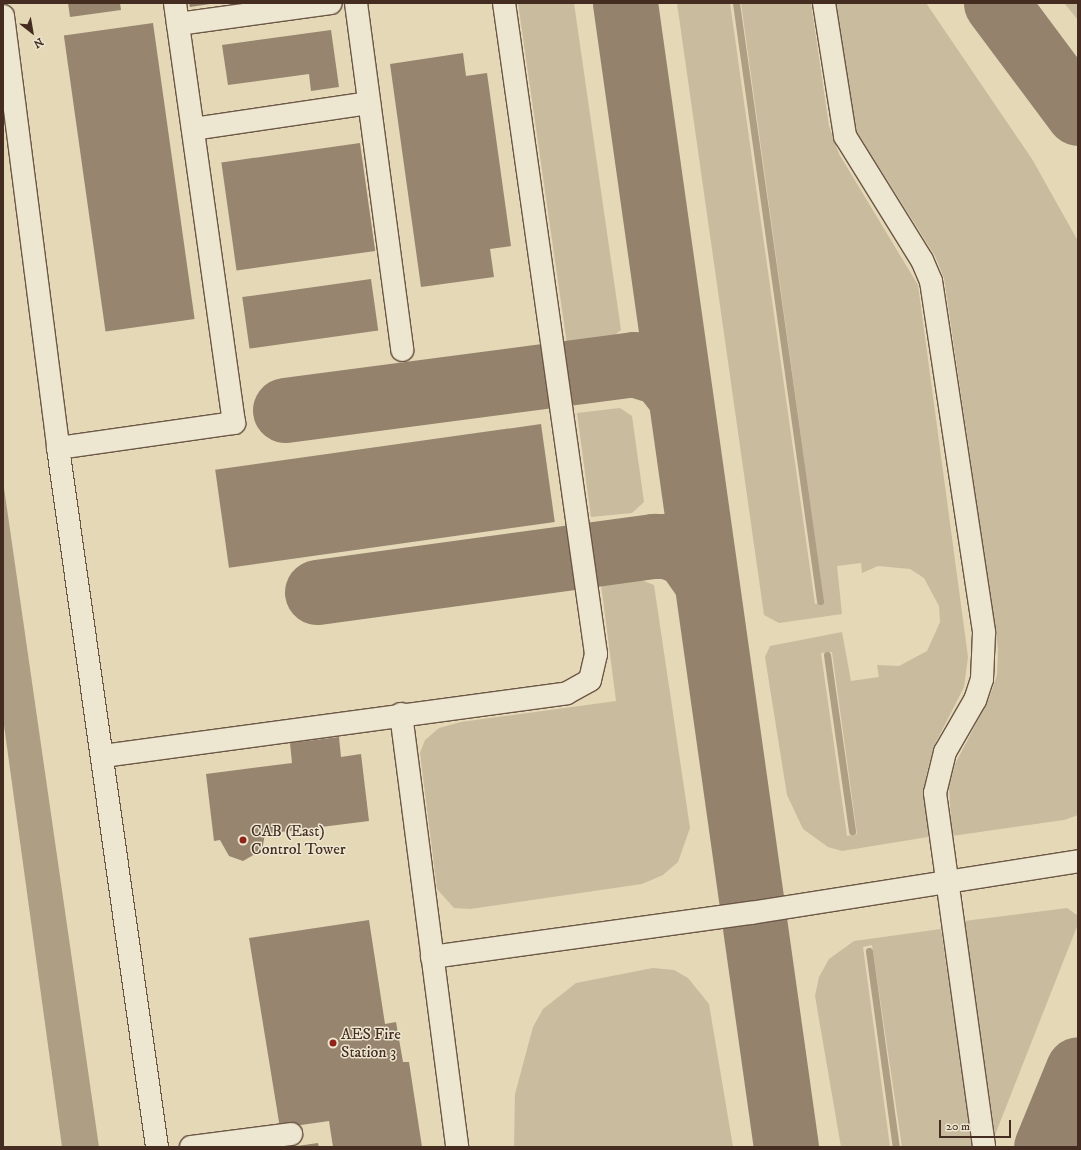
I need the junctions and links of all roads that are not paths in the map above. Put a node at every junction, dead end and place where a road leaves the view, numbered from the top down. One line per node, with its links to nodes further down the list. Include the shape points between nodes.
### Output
1 (330, 3): 5 (lane)
2 (356, 3): 7 (lane)
3 (504, 3): 11 (lane, via 595,667 581,688 567,693)
4 (824, 3): 14 (lane, via 845,136 922,260 931,281 984,633 985,659 980,686 938,771 936,814)
5 (177, 13): 8 (lane)
6 (3, 16): 10 (lane)
7 (369, 103): 8 (lane); 9 (lane)
8 (193, 129): 10 (lane, via 234,423)
9 (402, 350)
10 (58, 448): 12 (lane)
11 (401, 714): 12 (lane); 15 (lane)
12 (103, 756): 17 (lane)
13 (1078, 861): 14 (lane)
14 (945, 882): 15 (lane); 20 (lane)
15 (432, 957): 19 (lane)
16 (291, 1134): 18 (lane)
17 (157, 1147)
18 (191, 1147)
19 (457, 1147)
20 (984, 1147)

